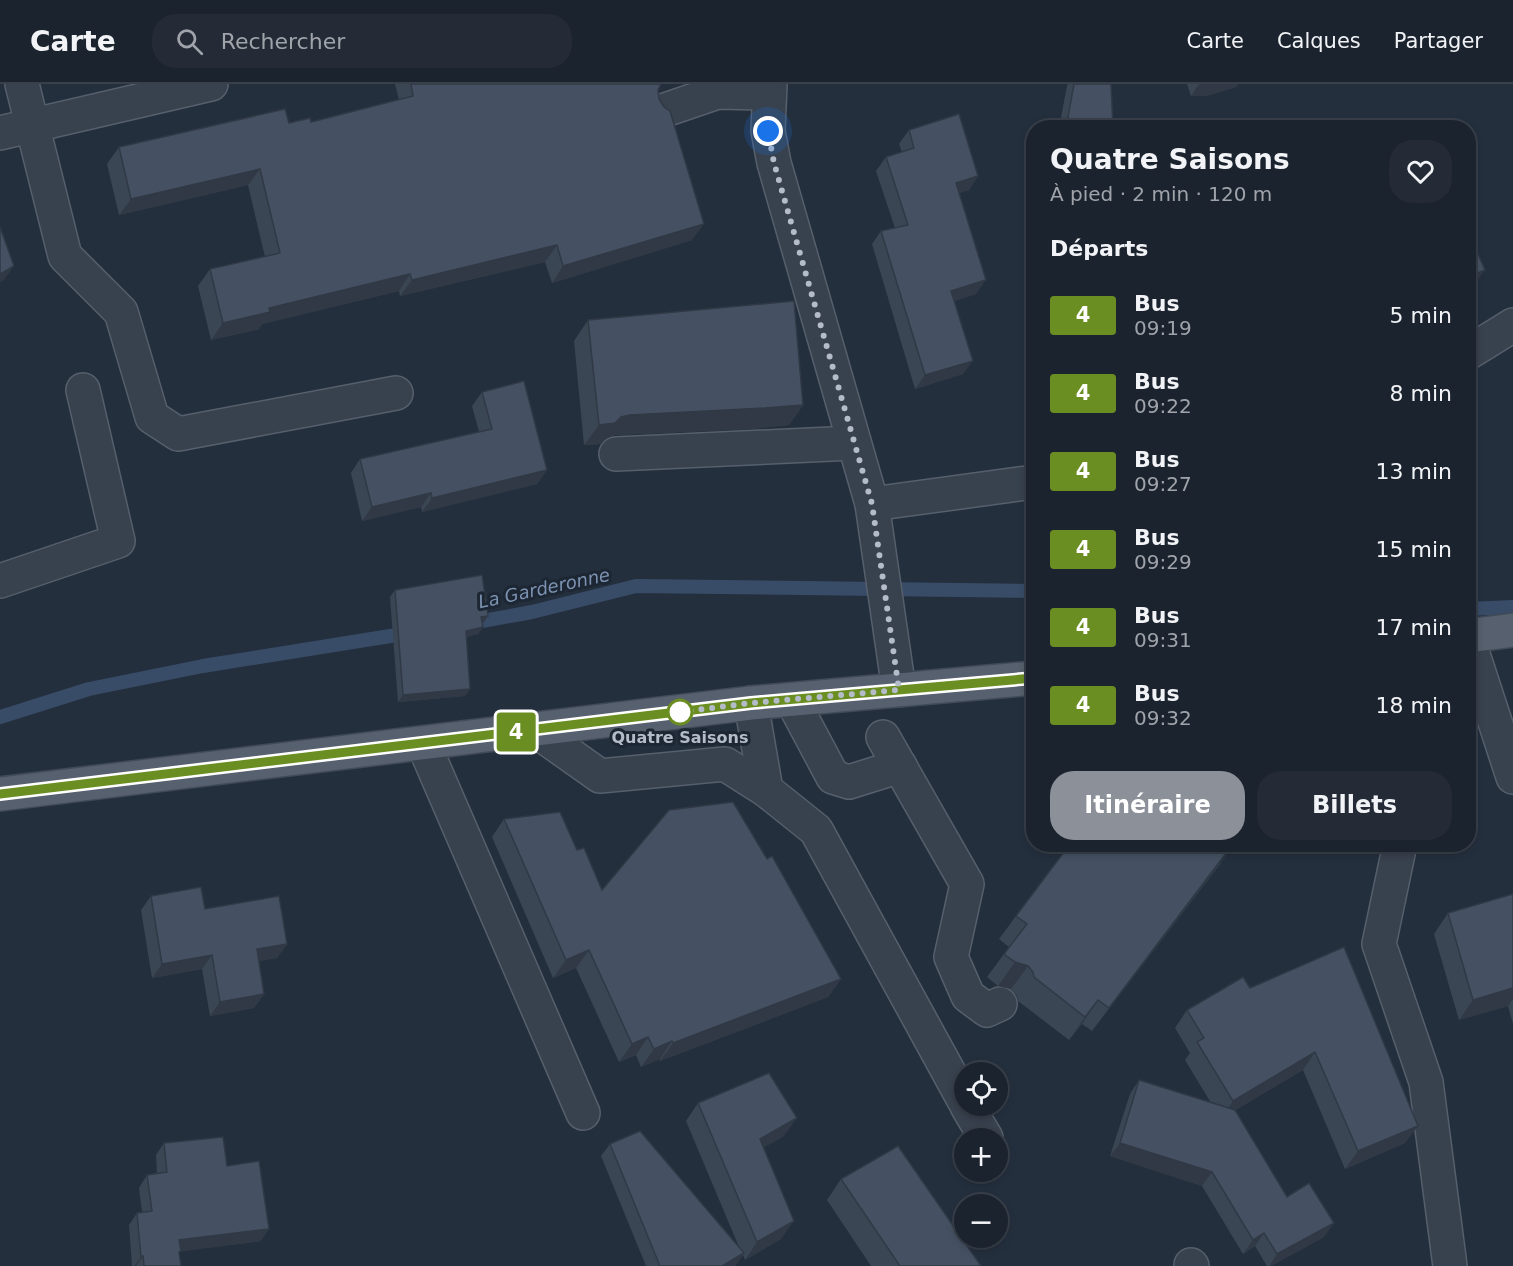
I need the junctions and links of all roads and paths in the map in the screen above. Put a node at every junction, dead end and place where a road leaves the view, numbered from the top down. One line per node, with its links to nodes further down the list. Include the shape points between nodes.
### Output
1 (22, 84): 5 (street)
2 (211, 84): 5 (street)
3 (770, 88): 4 (street, via 718,92); 11 (street, via 768,131 774,163)
4 (665, 110)
5 (32, 127): 6 (street); 10 (street, via 65,256 121,312 152,417 178,434)
6 (0, 133)
7 (1513, 325): 8 (street)
8 (1476, 348)
9 (83, 390): 15 (street, via 118,541)
10 (396, 393)
11 (853, 442): 12 (street); 14 (street)
12 (616, 454)
13 (1026, 483): 14 (street)
14 (872, 504): 20 (street)
15 (0, 581)
16 (1513, 630): 17 (main road)
17 (1476, 636)
18 (1476, 662): 27 (street)
19 (1026, 679): 20 (main road)
20 (899, 690): 21 (main road)
21 (792, 700): 22 (main road); 26 (street, via 833,777 849,782)
22 (751, 703): 23 (main road); 28 (street)
23 (535, 730): 25 (main road); 28 (street, via 600,776 725,764)
24 (883, 737): 26 (street)
25 (423, 743): 29 (main road); 33 (street)
26 (900, 766): 31 (street, via 967,884 951,957 968,996 987,1010)
27 (1513, 777)
28 (766, 790): 32 (street, via 816,830)
29 (0, 794)
30 (1398, 852): 34 (street, via 1379,944 1426,1082)
31 (1000, 1004)
32 (954, 1082)
33 (583, 1113)
34 (1450, 1266)

